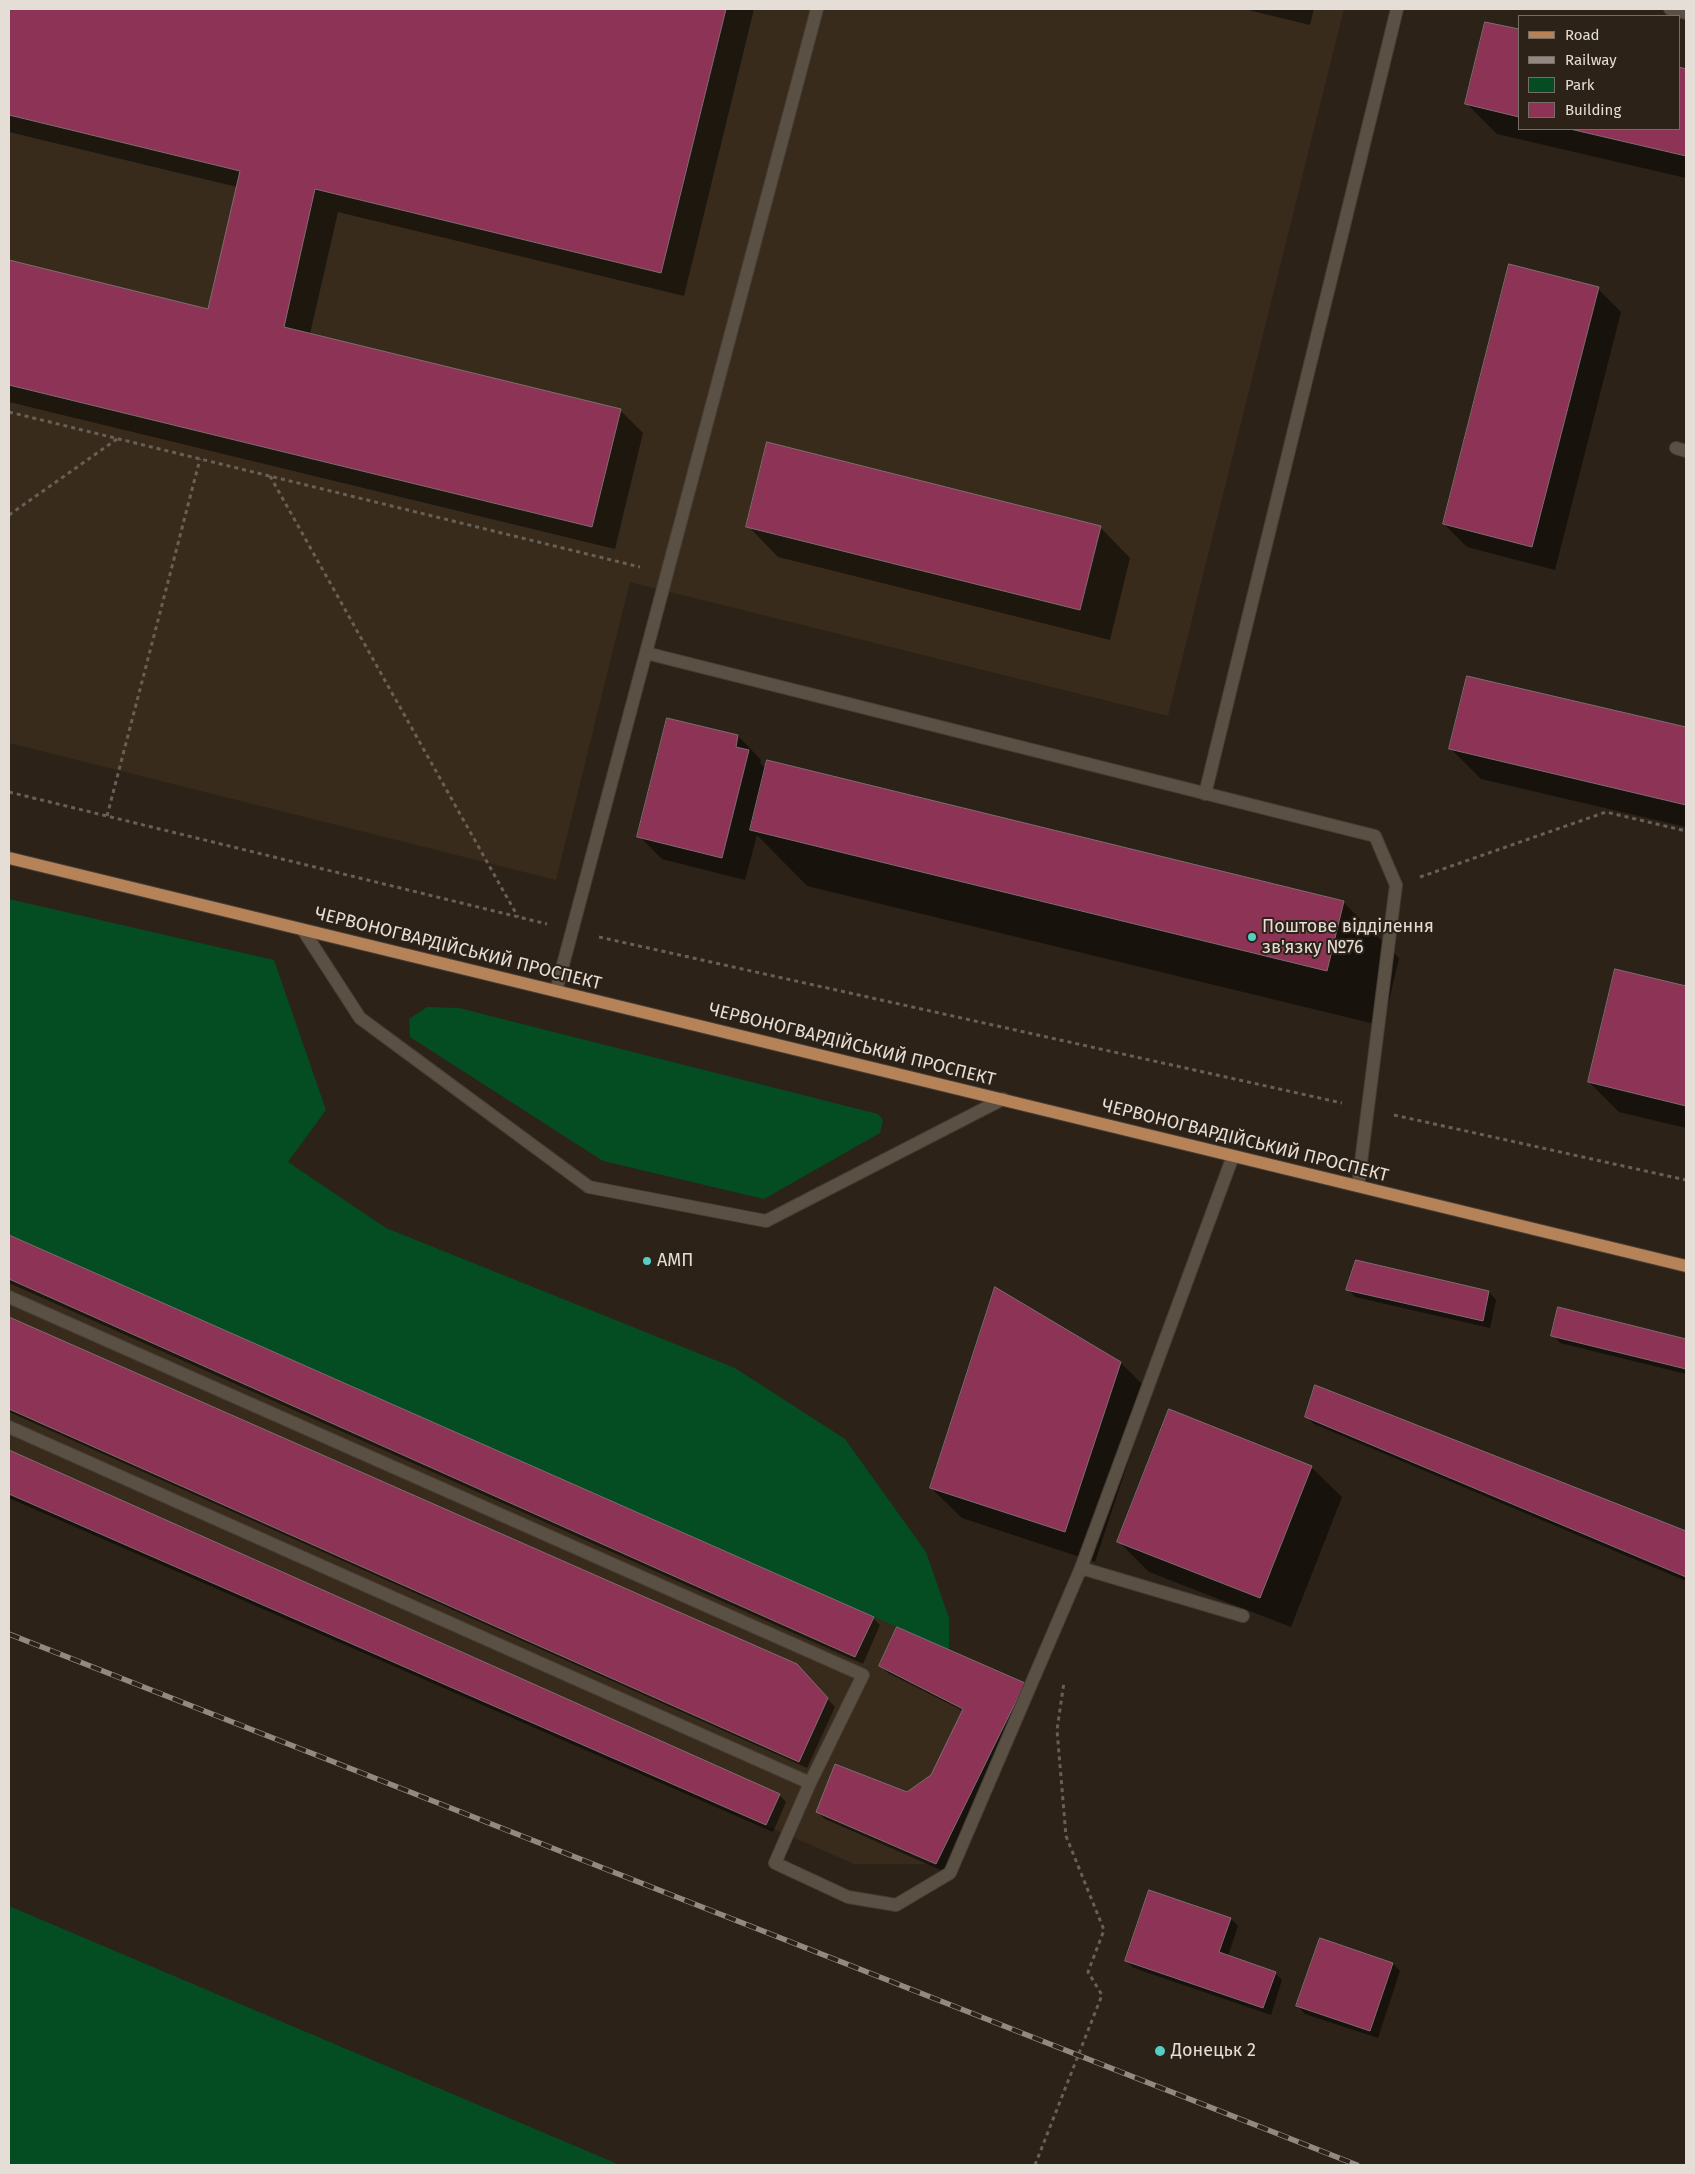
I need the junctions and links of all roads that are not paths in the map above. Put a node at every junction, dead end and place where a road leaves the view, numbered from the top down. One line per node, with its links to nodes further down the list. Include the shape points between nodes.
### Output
1 (817, 9): 5 (lane)
2 (1397, 9): 6 (lane)
3 (1670, 9): 4 (lane)
4 (1686, 13)
5 (646, 653): 6 (lane); 9 (lane)
6 (1205, 794): 12 (lane, via 1375,836 1396,885)
7 (9, 858): 8 (main road, ЧЕРВОНОГВАРДІЙСЬКИЙ ПРОСПЕКТ)
8 (304, 930): 9 (main road, ЧЕРВОНОГВАРДІЙСЬКИЙ ПРОСПЕКТ); 10 (lane, via 360,1018 589,1187 766,1221)
9 (556, 991): 10 (main road, ЧЕРВОНОГВАРДІЙСЬКИЙ ПРОСПЕКТ)
10 (1002, 1100): 11 (main road, ЧЕРВОНОГВАРДІЙСЬКИЙ ПРОСПЕКТ)
11 (1233, 1156): 12 (main road, ЧЕРВОНОГВАРДІЙСЬКИЙ ПРОСПЕКТ); 16 (lane)
12 (1358, 1186): 13 (main road, ЧЕРВОНОГВАРДІЙСЬКИЙ ПРОСПЕКТ)
13 (1686, 1266)
14 (9, 1297): 18 (lane, via 863,1675)
15 (9, 1427): 18 (lane)
16 (1081, 1568): 17 (lane); 18 (lane, via 950,1873 896,1905 848,1897 775,1863)
17 (1242, 1616)
18 (810, 1783)

